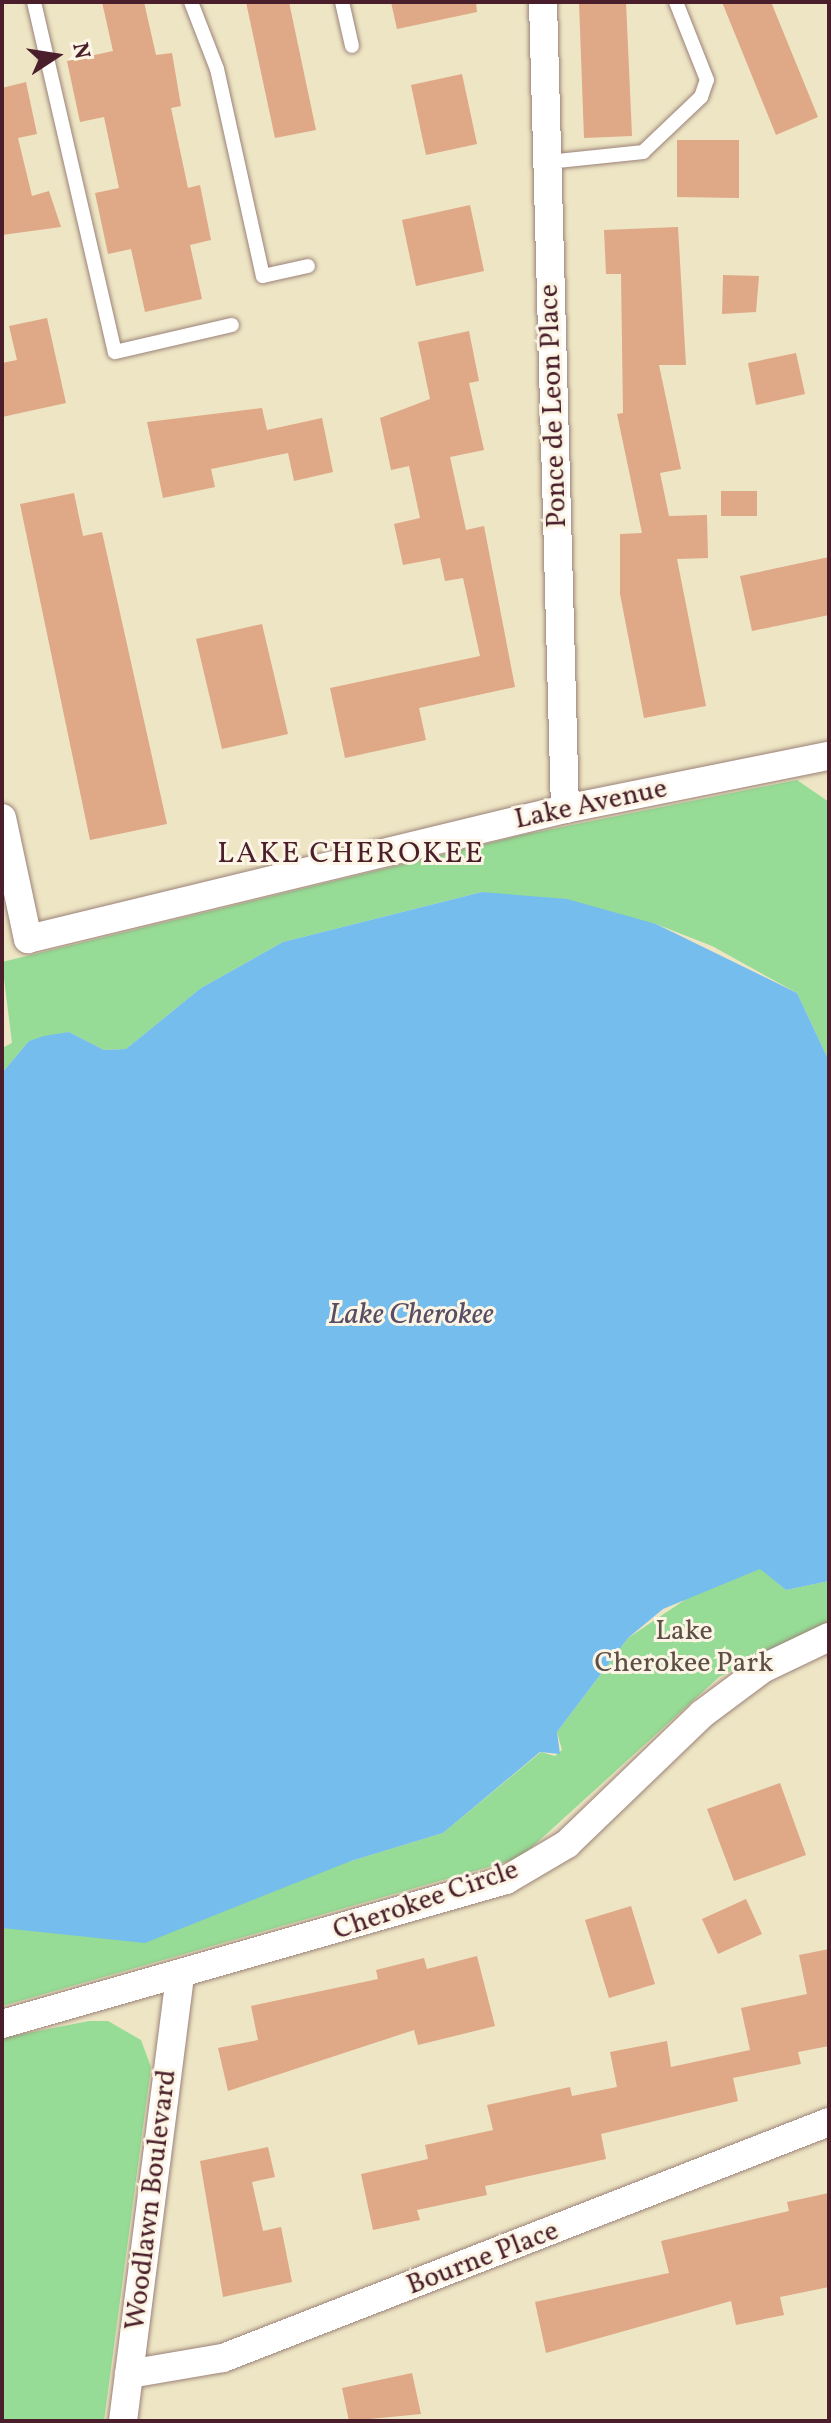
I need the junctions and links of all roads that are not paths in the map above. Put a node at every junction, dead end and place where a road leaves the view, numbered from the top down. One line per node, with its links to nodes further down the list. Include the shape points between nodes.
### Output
1 (34, 2): 9 (lane, via 115,352)
2 (191, 2): 8 (lane, via 217,69 263,276)
3 (342, 2): 6 (lane)
4 (543, 2): 7 (street, Ponce de Leon Place)
5 (676, 2): 7 (lane, via 707,80 701,97 643,152)
6 (352, 46)
7 (548, 162): 11 (street, Ponce de Leon Place)
8 (308, 266)
9 (232, 325)
10 (829, 756): 11 (street, Lake Avenue)
11 (565, 809): 12 (street, Lake Avenue, via 28,939)
12 (2, 818)
13 (829, 1637): 14 (street, Cherokee Circle, via 764,1668 702,1714 567,1844 506,1880)
14 (180, 1979): 15 (street, Cherokee Circle); 17 (street, Woodlawn Boulevard)
15 (2, 2024)
16 (829, 2122): 17 (street, Bourne Place, via 223,2358)
17 (129, 2374): 18 (street, Woodlawn Boulevard)
18 (123, 2421)

